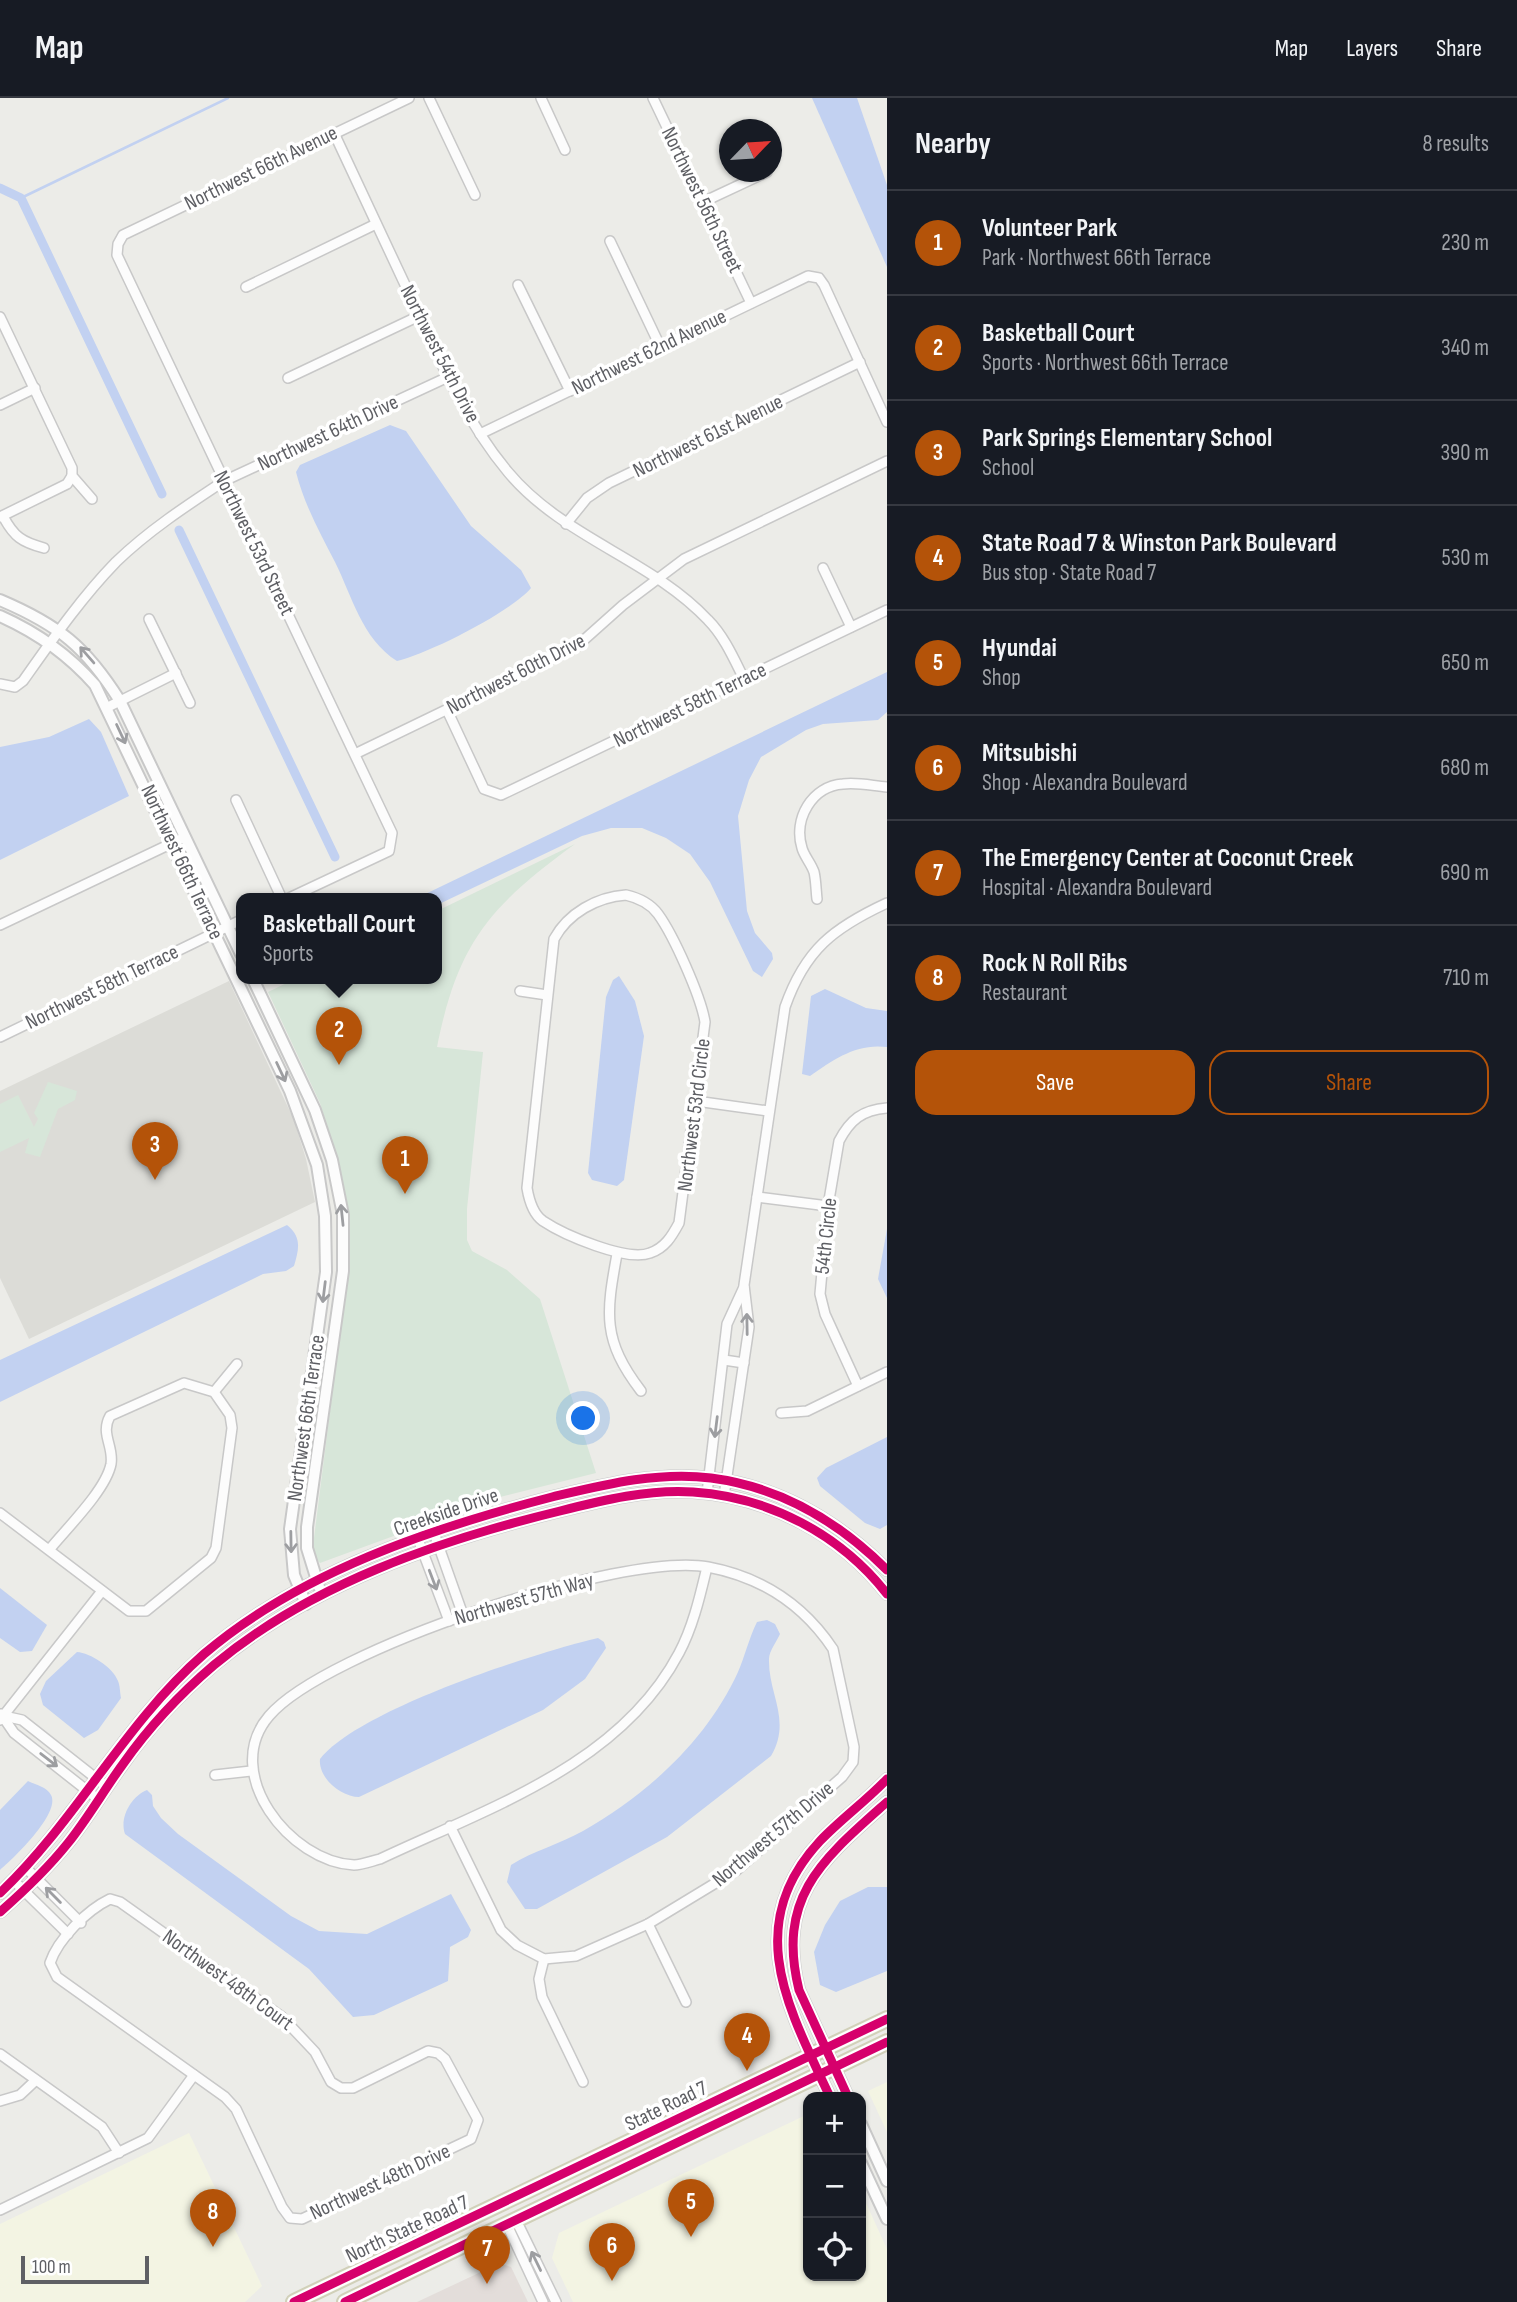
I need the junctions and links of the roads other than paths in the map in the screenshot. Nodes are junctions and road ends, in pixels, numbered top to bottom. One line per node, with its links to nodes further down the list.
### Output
1 (409, 98): 5 (street, Northwest 66th Avenue)
2 (429, 98): 8 (street)
3 (541, 98): 6 (street)
4 (657, 99): 9 (street, Northwest 56th Street)
5 (334, 133): 10 (street, Northwest 54th Drive); 12 (street, Northwest 66th Avenue)
6 (565, 150)
7 (745, 182): 9 (street)
8 (475, 195)
9 (703, 202): 15 (street, Northwest 56th Street)
10 (376, 224): 14 (street); 16 (street, Northwest 54th Drive)
11 (610, 241): 18 (street)
12 (118, 244): 29 (street, Northwest 53rd Street)
13 (518, 285): 23 (street)
14 (246, 287)
15 (751, 303): 18 (street, Northwest 62nd Avenue); 19 (street, Northwest 62nd Avenue)
16 (419, 316): 20 (street, Northwest 54th Drive); 21 (street)
17 (0, 317): 22 (street)
18 (660, 346): 23 (street, Northwest 62nd Avenue)
19 (860, 362): 25 (street); 32 (street, Northwest 61st Avenue)
20 (447, 377): 26 (street, Northwest 54th Drive); 29 (street, Northwest 64th Drive)
21 (288, 378)
22 (34, 388): 24 (street); 28 (street)
23 (570, 391): 26 (street, Northwest 62nd Avenue)
24 (0, 405)
25 (887, 422)
26 (480, 434): 32 (street, Northwest 54th Drive)
27 (887, 461): 35 (street, Northwest 60th Drive)
28 (72, 476): 30 (street); 31 (street)
29 (224, 481): 41 (street, Northwest 64th Drive); 50 (street, Northwest 53rd Street)
30 (92, 499)
31 (2, 516): 33 (street)
32 (566, 524): 35 (street, Northwest 54th Drive)
33 (44, 548)
34 (823, 568): 40 (street)
35 (656, 579): 44 (street, Northwest 54th Drive); 49 (street, Northwest 60th Drive)
36 (0, 600): 41 (street, Northwest 66th Terrace)
37 (887, 610): 40 (street, Northwest 58th Terrace)
38 (0, 616): 42 (street, Northwest 66th Terrace)
39 (149, 619): 43 (street)
40 (851, 627): 44 (street, Northwest 58th Terrace)
41 (60, 631): 42 (street, Northwest 64th Drive); 46 (street, Northwest 66th Terrace, one-way to 41)
42 (50, 643): 45 (street, Northwest 64th Drive); 48 (street, Northwest 66th Terrace)
43 (176, 673): 46 (street); 47 (street)
44 (744, 679): 49 (street, Northwest 58th Terrace)
45 (0, 684)
46 (120, 701): 48 (street); 53 (street, Northwest 66th Terrace)
47 (190, 703)
48 (108, 707): 54 (street, Northwest 66th Terrace, one-way to 54)
49 (447, 710): 50 (street, Northwest 60th Drive)
50 (356, 753): 56 (street, Northwest 53rd Street)
51 (887, 787): 57 (street)
52 (236, 800): 55 (street)
53 (185, 837): 54 (street); 61 (street, Northwest 66th Terrace)
54 (173, 843): 60 (street); 62 (street, Northwest 66th Terrace)
55 (282, 893)
56 (298, 893)
57 (817, 899)
58 (887, 902): 74 (street)
59 (236, 922): 61 (street, Northwest 58th Terrace)
60 (0, 925)
61 (228, 926): 62 (street, Northwest 58th Terrace); 63 (street, Northwest 66th Terrace)
62 (215, 932): 64 (street, Northwest 66th Terrace); 69 (street, Northwest 58th Terrace)
63 (236, 943)
64 (236, 977)
65 (239, 984): 71 (street, Northwest 66th Terrace)
66 (256, 984): 70 (street, Northwest 66th Terrace)
67 (520, 991): 68 (street)
68 (547, 995): 72 (street, Northwest 53rd Circle); 77 (street, Northwest 53rd Circle)
69 (0, 1037)
70 (283, 1038): 71 (street); 99 (street, Northwest 66th Terrace, one-way to 70)
71 (268, 1045): 101 (street, Northwest 66th Terrace, one-way to 101)
72 (696, 1101): 74 (street); 77 (street, Northwest 53rd Circle)
73 (887, 1108): 76 (street, 54th Circle)
74 (768, 1111): 75 (street)
75 (757, 1197): 76 (street); 78 (street)
76 (828, 1206): 83 (street, 54th Circle)
77 (618, 1254): 84 (street)
78 (744, 1285): 79 (street); 80 (street, one-way to 78)
79 (724, 1360): 80 (street); 87 (street, one-way to 87)
80 (744, 1363): 88 (street)
81 (237, 1364): 85 (street)
82 (887, 1372): 83 (street)
83 (858, 1386): 86 (street)
84 (641, 1391)
85 (214, 1392): 95 (street); 100 (street)
86 (781, 1413)
87 (709, 1478): 88 (street, Creekside Drive); 89 (street); 92 (street, Creekside Drive)
88 (726, 1481): 90 (street); 98 (street, Creekside Drive)
89 (706, 1493): 90 (street, Creekside Drive); 94 (street, Creekside Drive)
90 (724, 1496): 102 (street, Creekside Drive)
91 (0, 1513): 95 (street)
92 (434, 1533): 93 (street, Creekside Drive); 94 (street)
93 (418, 1539): 96 (street); 99 (street, Creekside Drive)
94 (439, 1547): 96 (street, Creekside Drive); 105 (street)
95 (49, 1550): 100 (street)
96 (423, 1553): 103 (street, Creekside Drive); 106 (street, one-way to 106)
97 (707, 1567): 105 (street, Northwest 57th Way); 107 (street, Northwest 57th Way); 118 (street)
98 (887, 1570)
99 (317, 1582): 101 (street, Creekside Drive); 103 (street, Northwest 66th Terrace)
100 (102, 1591): 108 (street)
101 (299, 1591): 104 (street, Northwest 66th Terrace); 111 (street, Creekside Drive)
102 (887, 1594)
103 (323, 1596): 104 (street, Creekside Drive)
104 (306, 1604): 113 (street, Creekside Drive)
105 (463, 1615): 106 (street, Northwest 57th Way)
106 (449, 1621): 109 (street, Northwest 57th Way)
107 (833, 1649): 126 (street, Northwest 57th Drive)
108 (1, 1716): 111 (street); 115 (street, one-way to 115)
109 (251, 1771): 110 (street); 118 (street)
110 (215, 1776)
111 (96, 1777): 113 (street); 115 (street, Creekside Drive)
112 (887, 1779): 114 (street)
113 (107, 1787): 116 (street, Creekside Drive)
114 (877, 1789): 117 (street); 135 (street)
115 (87, 1791): 116 (street); 119 (street, Creekside Drive)
116 (99, 1800): 120 (street, Creekside Drive)
117 (887, 1800): 132 (street)
118 (450, 1826): 128 (street)
119 (26, 1868): 120 (street); 121 (street, Creekside Drive)
120 (36, 1878): 122 (street, Creekside Drive); 125 (street, one-way to 120)
121 (13, 1880): 122 (street); 123 (street, Creekside Drive)
122 (24, 1891): 124 (street, Creekside Drive); 127 (street)
123 (0, 1893)
124 (0, 1912)
125 (81, 1923): 127 (street, Northwest 48th Drive); 134 (street, Northwest 48th Court)
126 (648, 1924): 128 (street, Northwest 57th Drive); 129 (street)
127 (68, 1934): 137 (street, Northwest 48th Drive)
128 (544, 1959): 140 (street)
129 (687, 2002)
130 (887, 2019): 132 (main road, State Road 7)
131 (887, 2042): 136 (main road, State Road 7)
132 (826, 2049): 135 (main road, State Road 7); 136 (street)
133 (0, 2053): 139 (street)
134 (438, 2053): 137 (street, Northwest 48th Drive)
135 (811, 2056): 138 (street); 148 (main road, State Road 7)
136 (835, 2068): 138 (main road, State Road 7); 142 (street)
137 (194, 2075): 145 (street)
138 (820, 2075): 141 (street); 152 (main road, State Road 7)
139 (36, 2080): 143 (street); 145 (street)
140 (583, 2082)
141 (828, 2092)
142 (846, 2092)
143 (0, 2101)
144 (866, 2135): 147 (street)
145 (119, 2153): 150 (street)
146 (866, 2174): 151 (street)
147 (887, 2180)
148 (535, 2188): 149 (main road, North State Road 7); 152 (main road)
149 (500, 2205): 153 (main road); 154 (main road, North State Road 7)
150 (0, 2210)
151 (887, 2219)
152 (511, 2223): 153 (main road, North State Road 7); 158 (street); 159 (street, one-way to 152)
153 (474, 2240): 157 (main road, North State Road 7)
154 (319, 2291): 155 (main road, North State Road 7); 156 (main road)
155 (294, 2302)
156 (304, 2302)
157 (345, 2302)
158 (543, 2302)
159 (556, 2302)

